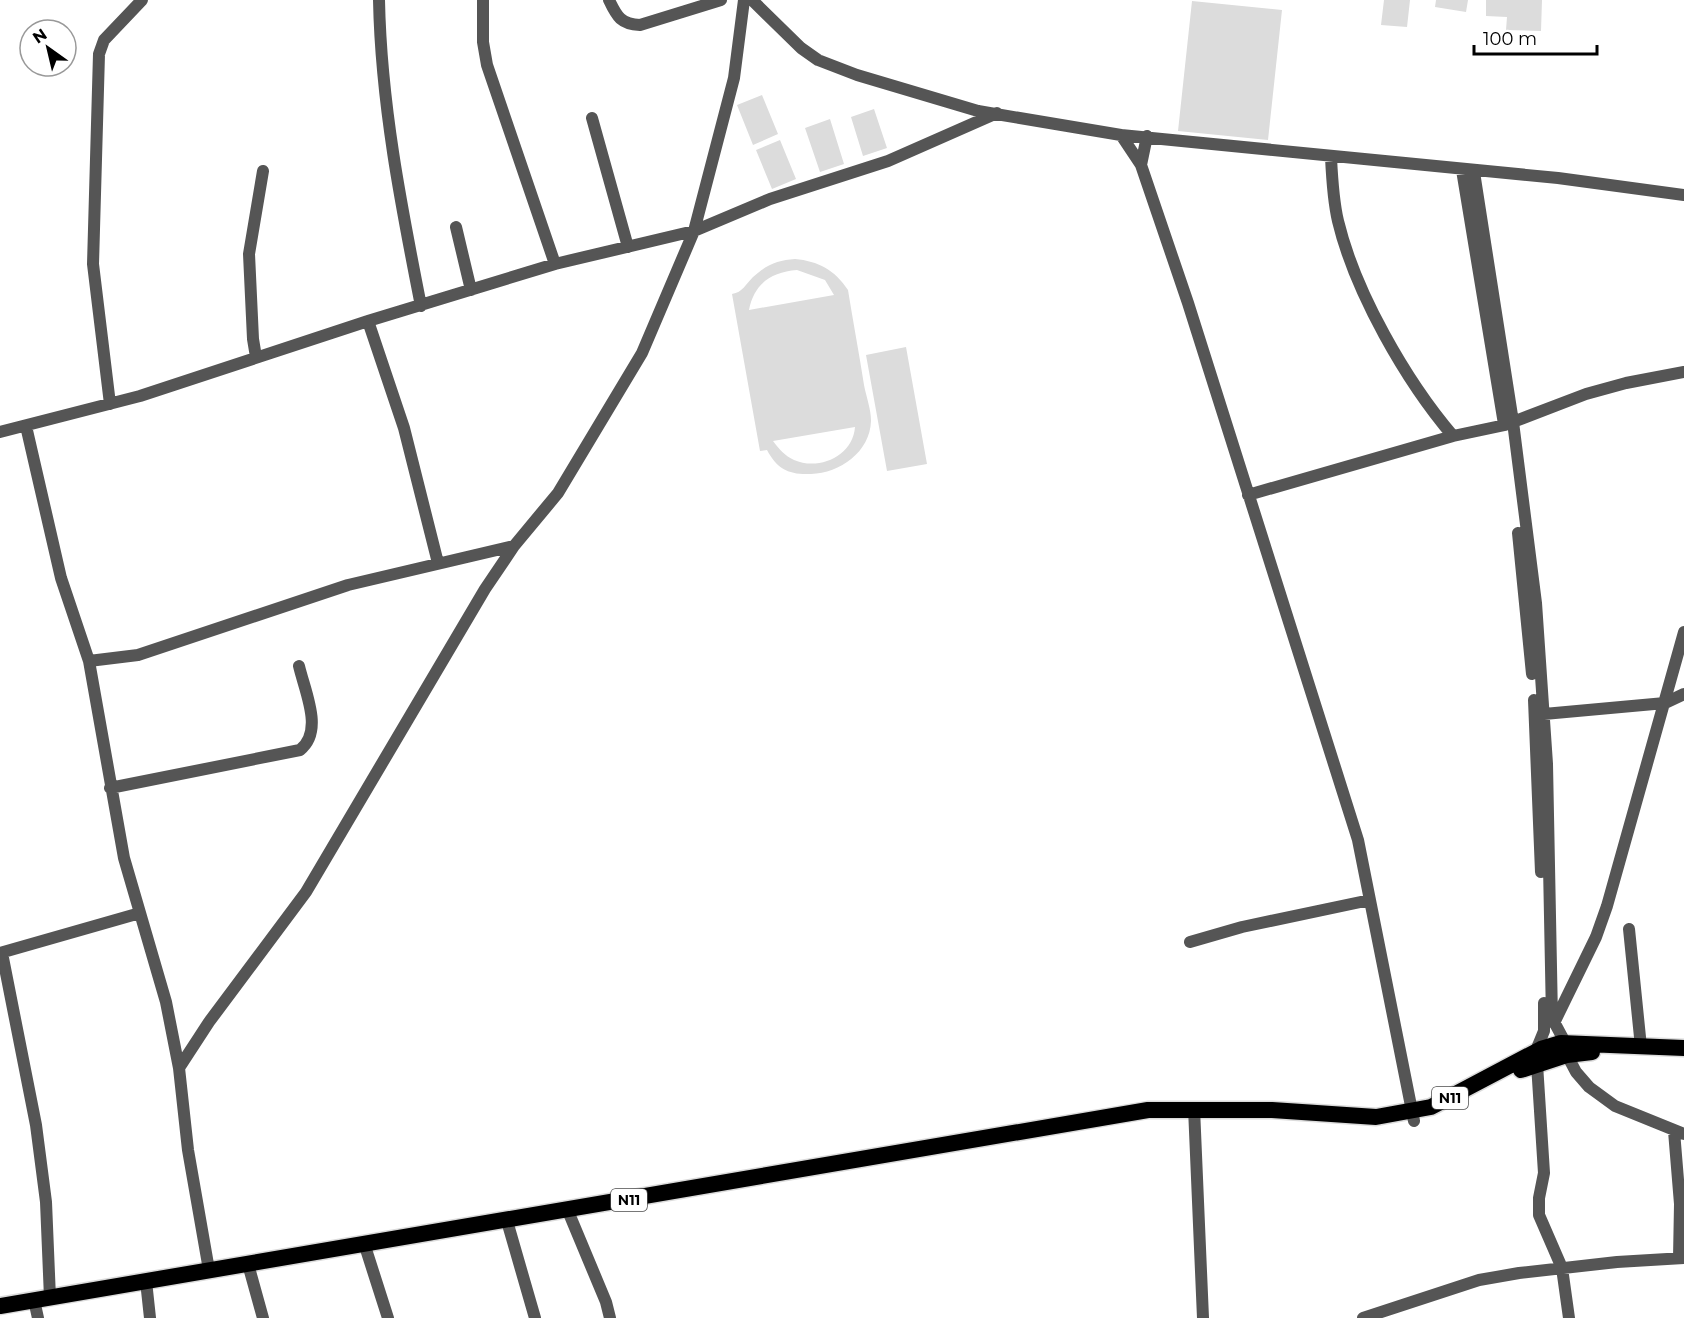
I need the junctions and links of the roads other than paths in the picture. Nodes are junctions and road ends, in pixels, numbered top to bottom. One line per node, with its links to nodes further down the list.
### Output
1 (142, 0): 28 (street)
2 (379, 0): 24 (street)
3 (483, 0): 22 (street)
4 (609, 0): 5 (street)
5 (721, 0)
6 (744, 0): 20 (street)
7 (752, 0): 8 (street)
8 (997, 113): 10 (street); 20 (street)
9 (592, 118): 21 (street)
10 (1122, 135): 11 (street); 13 (street)
11 (1147, 136): 12 (street); 13 (street)
12 (1331, 157): 15 (street); 32 (street)
13 (1141, 165): 33 (street)
14 (264, 171): 26 (street)
15 (1468, 171): 16 (street); 18 (street); 29 (street)
16 (1496, 173): 17 (street); 18 (street)
17 (1684, 195)
18 (1478, 199): 29 (street)
19 (456, 227): 23 (street)
20 (694, 231): 21 (street); 34 (street)
21 (628, 248): 22 (street)
22 (555, 264): 23 (street)
23 (471, 290): 24 (street)
24 (421, 306): 25 (street)
25 (368, 321): 26 (street); 35 (street)
26 (256, 357): 28 (street)
27 (1684, 372): 29 (street)
28 (110, 404): 30 (street)
29 (1509, 424): 32 (street); 41 (street); 54 (street)
30 (26, 426): 31 (street); 37 (street)
31 (0, 432)
32 (1453, 436): 33 (street)
33 (1248, 495): 43 (street)
34 (514, 546): 35 (street); 55 (street)
35 (438, 563): 37 (street)
36 (1684, 632): 40 (street)
37 (89, 661): 42 (street)
38 (299, 666): 42 (street)
39 (1684, 694): 40 (street)
40 (1665, 704): 41 (street); 49 (street)
41 (1544, 714): 48 (street)
42 (110, 788): 44 (street)
43 (1370, 900): 46 (street); 57 (street)
44 (140, 913): 47 (street); 55 (street)
45 (1629, 929): 51 (street)
46 (1190, 942)
47 (1, 953): 67 (street)
48 (1551, 982): 49 (street); 50 (street)
49 (1572, 983): 50 (street)
50 (1554, 1024): 53 (street)
51 (1636, 1047): 52 (highway, N11); 53 (highway, N11)
52 (1684, 1048)
53 (1566, 1049): 54 (highway, N11); 58 (street)
54 (1537, 1060): 57 (highway, N11); 64 (street)
55 (179, 1068): 65 (street)
56 (1194, 1108): 57 (highway, N11); 59 (highway, N11); 75 (street)
57 (1413, 1117)
58 (1679, 1132): 62 (street)
59 (568, 1211): 60 (highway, N11); 74 (street)
60 (507, 1221): 61 (highway, N11); 73 (street)
61 (364, 1243): 63 (highway, N11); 72 (street)
62 (1681, 1258): 64 (street)
63 (248, 1264): 65 (highway, N11); 71 (street)
64 (1562, 1268): 76 (street); 77 (street)
65 (209, 1270): 66 (highway, N11)
66 (146, 1281): 67 (highway, N11); 70 (street)
67 (42, 1299): 68 (highway, N11); 69 (street)
68 (0, 1306)
69 (38, 1318)
70 (150, 1318)
71 (263, 1318)
72 (388, 1318)
73 (535, 1318)
74 (610, 1318)
75 (1203, 1318)
76 (1363, 1318)
77 (1569, 1318)

